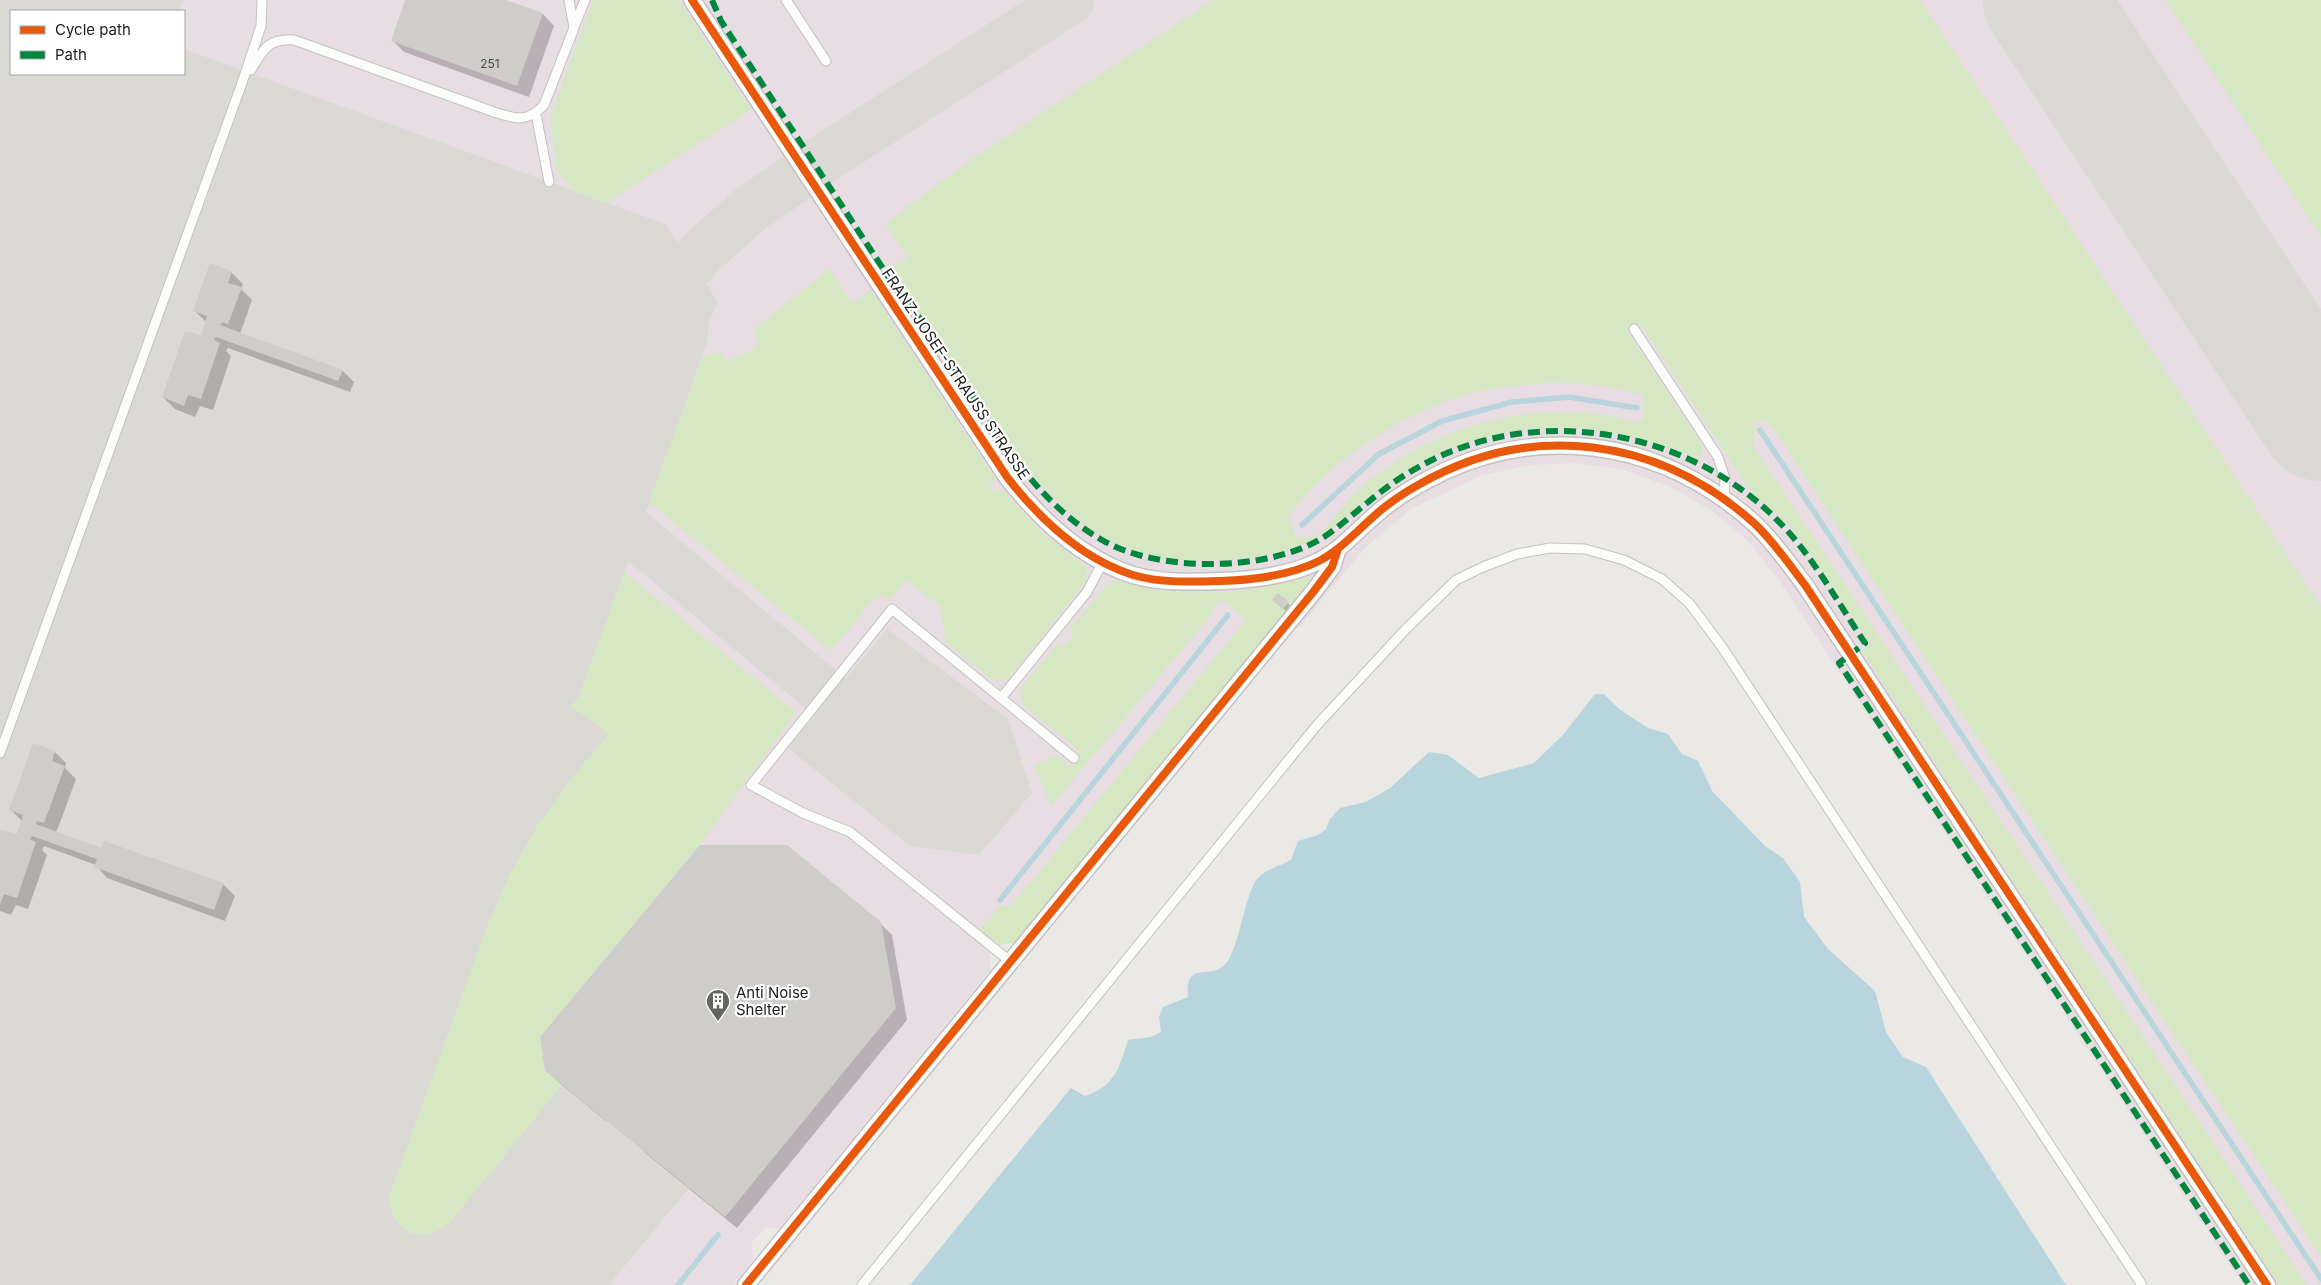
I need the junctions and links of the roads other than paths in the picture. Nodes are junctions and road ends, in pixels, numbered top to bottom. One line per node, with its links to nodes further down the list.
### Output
1 (262, 0): 8 (lane)
2 (569, 0): 6 (lane)
3 (585, 0): 6 (lane)
4 (692, 0): 14 (street, FRANZ-JOSEF-STRAUSS STRASSE)
5 (786, 0): 7 (lane)
6 (574, 28): 9 (lane)
7 (826, 61)
8 (242, 83): 9 (lane); 16 (lane)
9 (536, 114): 10 (lane)
10 (548, 182)
11 (1634, 329): 12 (lane)
12 (1724, 500): 13 (street); 22 (street)
13 (1338, 549): 14 (street, FRANZ-JOSEF-STRAUSS STRASSE); 18 (street)
14 (1103, 562): 15 (lane)
15 (1001, 698): 17 (lane); 18 (lane)
16 (0, 754)
17 (1074, 758)
18 (1011, 962): 19 (street)
19 (746, 1285)
20 (862, 1285): 21 (lane)
21 (2142, 1285)
22 (2267, 1285)

